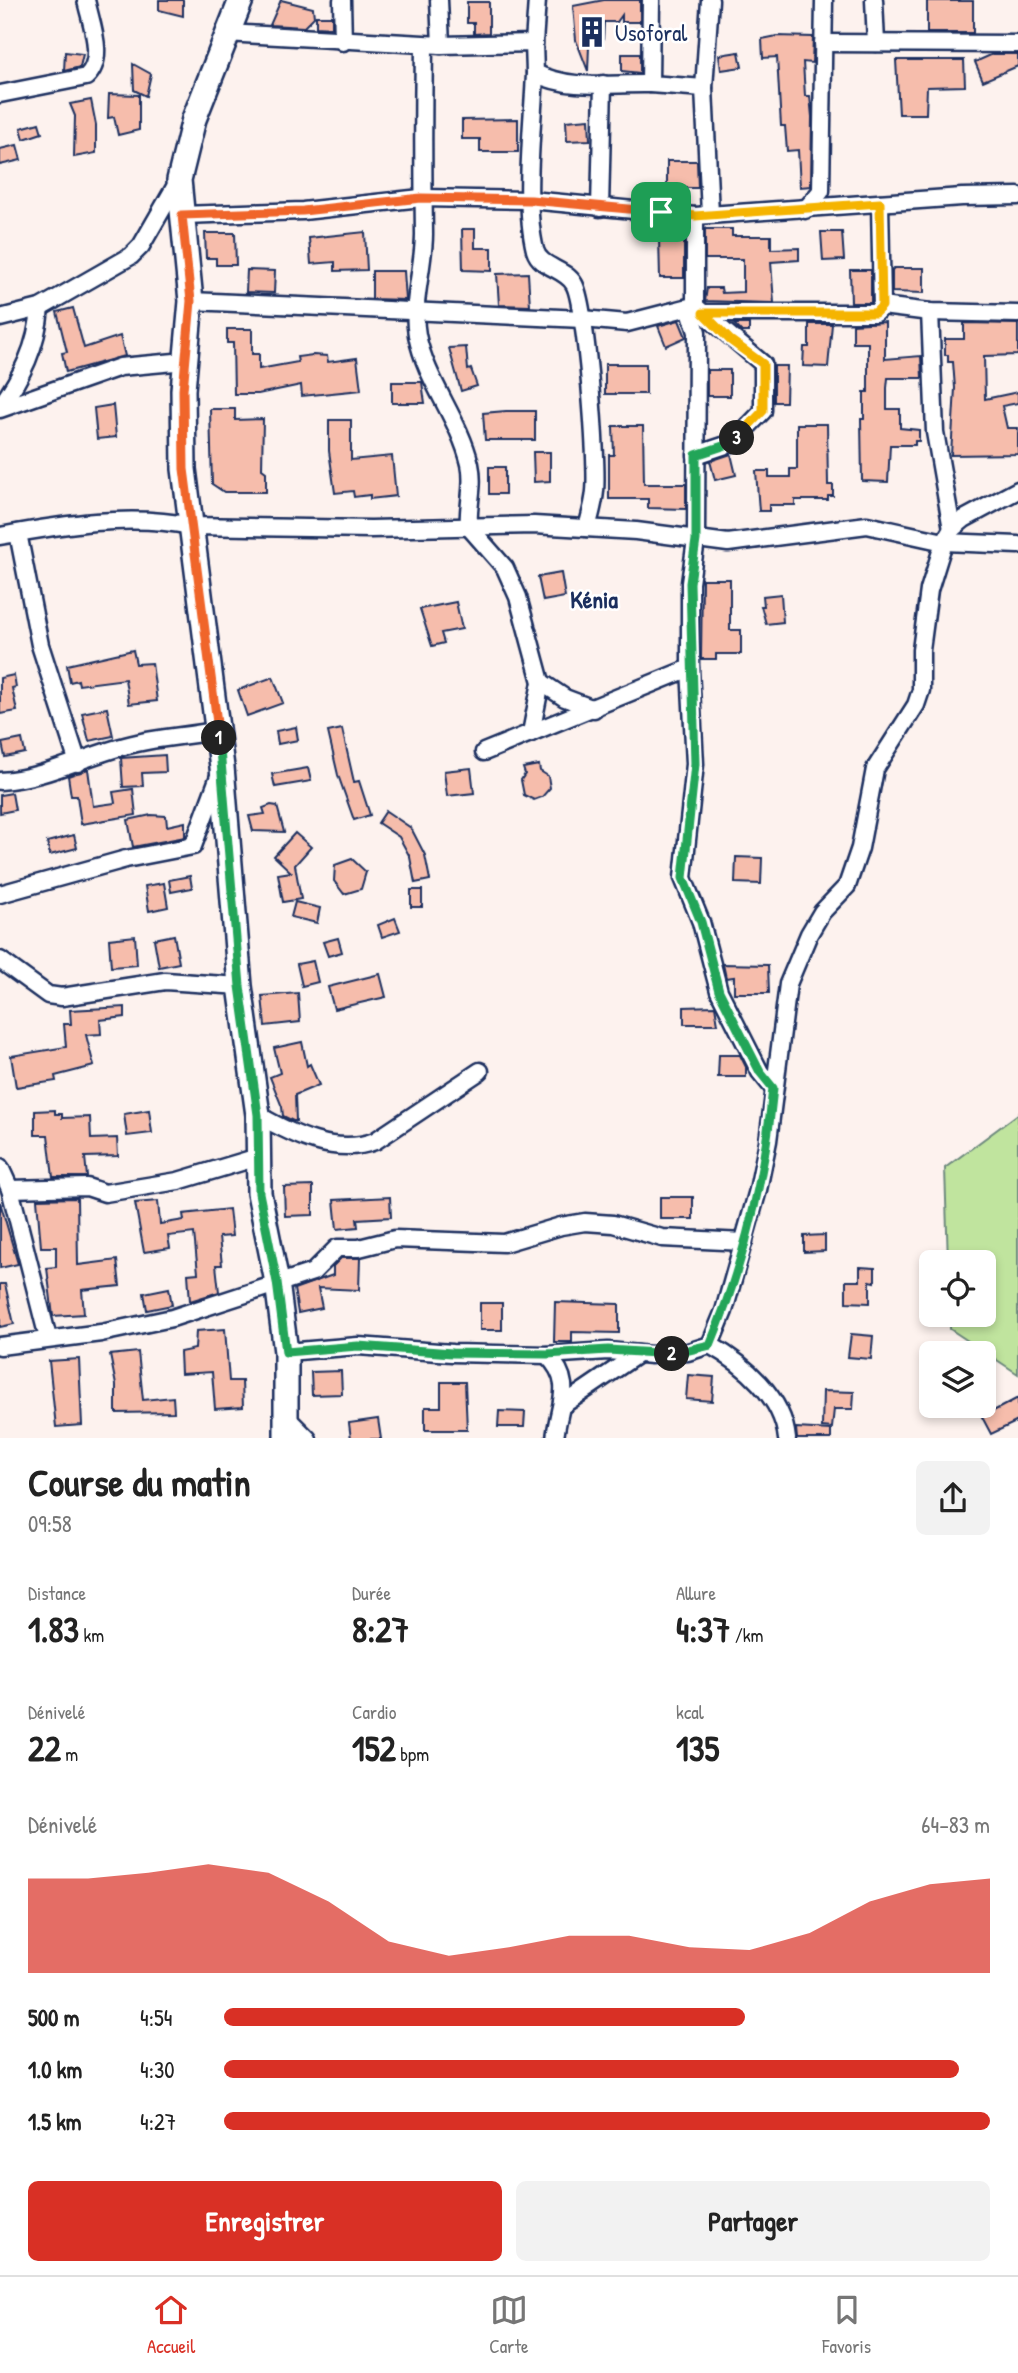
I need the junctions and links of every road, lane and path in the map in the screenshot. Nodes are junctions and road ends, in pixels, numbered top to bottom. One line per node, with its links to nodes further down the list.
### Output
1 (86, 0): 22 (street)
2 (241, 0): 10 (street)
3 (342, 0): 11 (street)
4 (439, 0): 16 (street)
5 (537, 0): 12 (street)
6 (651, 0): 20 (street)
7 (710, 0): 21 (street)
8 (824, 0): 13 (street)
9 (873, 0): 14 (street)
10 (226, 33): 11 (street); 23 (street)
11 (343, 42): 17 (street)
12 (534, 43): 16 (street); 18 (street)
13 (823, 43): 14 (street); 29 (street)
14 (876, 43): 15 (street)
15 (1018, 44)
16 (442, 45): 17 (street)
17 (424, 47): 25 (street)
18 (535, 73): 19 (street); 26 (street)
19 (603, 84): 20 (street); 28 (street)
20 (650, 84): 21 (street)
21 (704, 88): 31 (street)
22 (0, 94)
23 (179, 180): 30 (street); 34 (street)
24 (1018, 196): 27 (street)
25 (421, 198): 26 (street); 30 (street); 36 (street)
26 (531, 200): 28 (street); 40 (street)
27 (880, 203): 29 (street); 33 (street)
28 (600, 208): 31 (street)
29 (805, 210): 31 (street)
30 (182, 215): 32 (street)
31 (702, 215): 37 (street)
32 (191, 301): 36 (street); 41 (street)
33 (882, 306): 35 (street); 37 (street)
34 (40, 308): 39 (street); 42 (street)
35 (930, 312): 38 (street); 49 (street)
36 (416, 313): 40 (street); 46 (street)
37 (703, 313): 43 (street)
38 (1018, 314)
39 (0, 318)
40 (583, 319): 43 (street); 47 (street)
41 (186, 360): 42 (street); 45 (street)
42 (0, 408)
43 (696, 455): 51 (street)
44 (1018, 490): 49 (street)
45 (191, 526): 46 (street); 48 (street); 56 (street)
46 (469, 527): 47 (street); 54 (street)
47 (587, 528): 51 (street)
48 (18, 533): 50 (street); 59 (street)
49 (948, 535): 51 (street); 52 (street); 66 (street)
50 (0, 536)
51 (696, 540): 53 (street)
52 (1018, 545)
53 (690, 668): 55 (street); 66 (street)
54 (541, 682): 55 (street); 57 (street)
55 (594, 709): 57 (street)
56 (218, 730): 59 (street); 60 (street)
57 (531, 733): 58 (street)
58 (484, 752)
59 (78, 763): 61 (street)
60 (222, 767): 62 (street); 64 (street)
61 (0, 781)
62 (0, 894)
63 (0, 960): 64 (street)
64 (240, 986): 67 (street)
65 (480, 1071): 67 (street)
66 (773, 1088): 71 (street)
67 (258, 1115): 68 (street)
68 (258, 1157): 70 (street); 72 (street)
69 (0, 1167): 70 (street)
70 (10, 1189): 73 (street)
71 (744, 1241): 72 (street); 74 (street)
72 (277, 1282): 73 (street); 76 (street)
73 (48, 1338): 75 (street)
74 (710, 1345): 78 (street); 83 (street)
75 (0, 1346)
76 (286, 1352): 77 (street); 80 (street)
77 (547, 1354): 78 (street); 79 (street)
78 (638, 1354): 79 (street)
79 (563, 1405): 82 (street)
80 (286, 1428): 81 (street)
81 (308, 1438)
82 (554, 1438)
83 (787, 1438)

